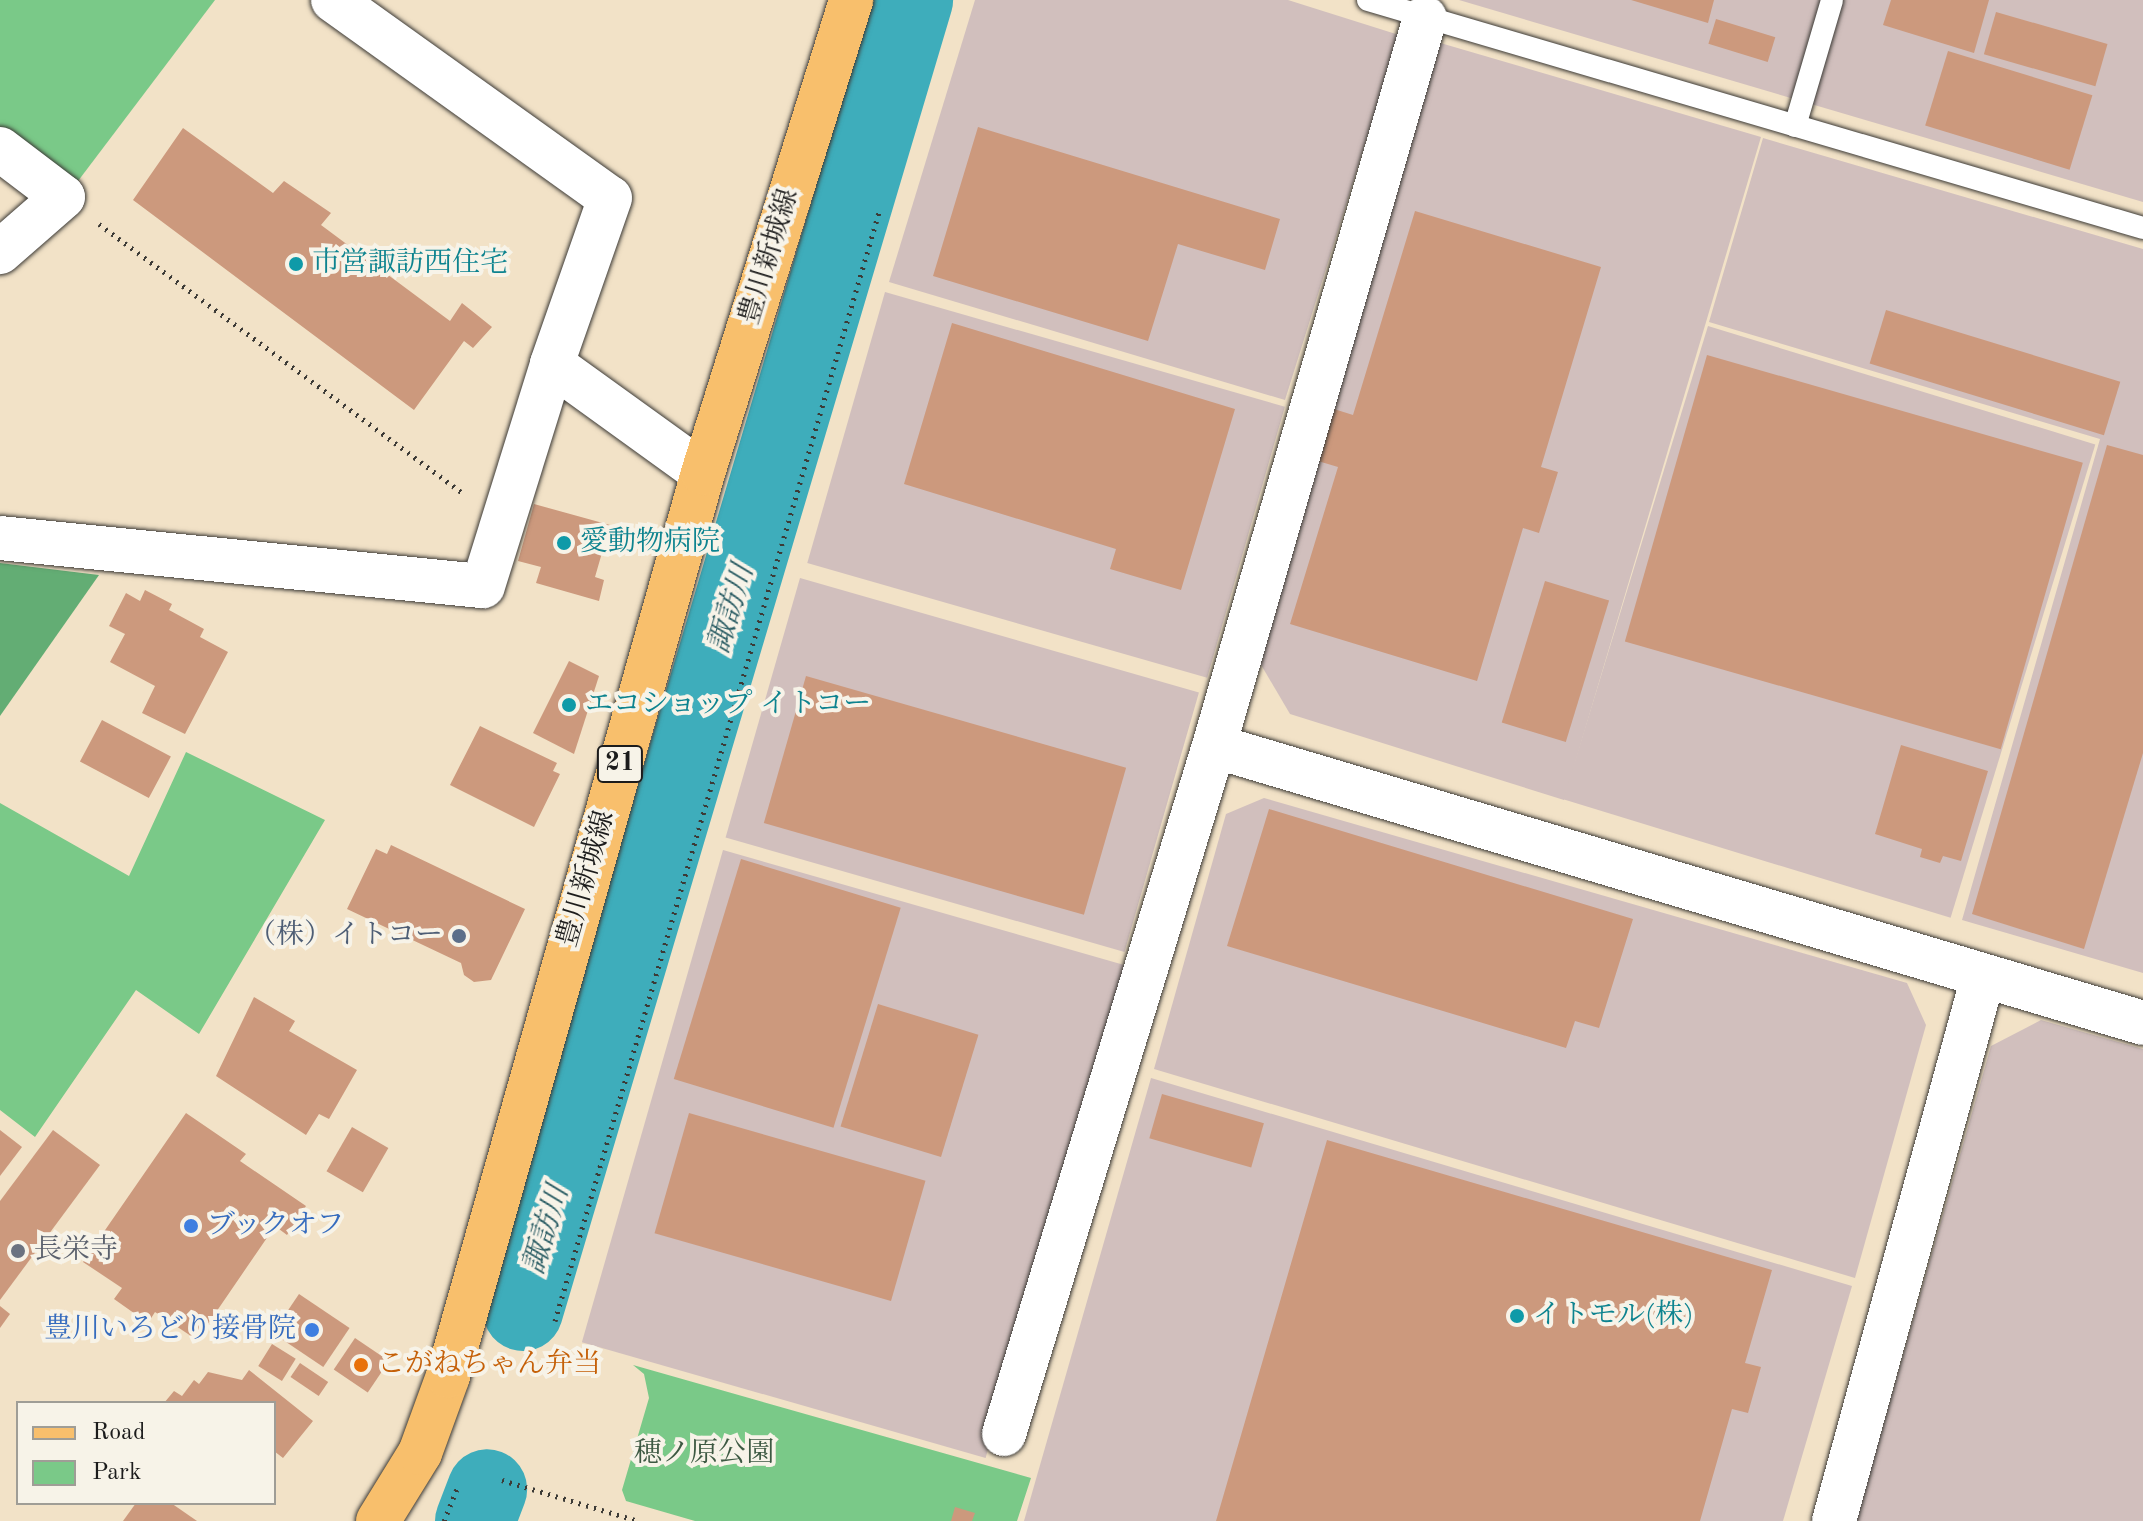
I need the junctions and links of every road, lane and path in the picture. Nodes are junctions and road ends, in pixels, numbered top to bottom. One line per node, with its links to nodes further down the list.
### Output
1 (333, 0): 12 (street)
2 (851, 0): 13 (main road, 豊川新城線 / 21)
3 (1368, 0): 5 (lane)
4 (1832, 0): 6 (lane)
5 (1425, 18): 6 (lane); 16 (street)
6 (1795, 126): 10 (lane)
7 (0, 149): 8 (street)
8 (63, 197): 11 (street); 14 (path)
9 (880, 209): 19 (path)
10 (2143, 228)
11 (0, 252)
12 (552, 364): 13 (street); 14 (street)
13 (703, 473): 23 (main road, 豊川新城線 / 21)
14 (503, 524): 15 (street)
15 (0, 538)
16 (1214, 746): 17 (street); 20 (street)
17 (1983, 977): 18 (street); 26 (street)
18 (2143, 1023)
19 (555, 1321)
20 (1004, 1434)
21 (502, 1480): 25 (path)
22 (458, 1486): 24 (path)
23 (378, 1521)
24 (444, 1521)
25 (639, 1521)
26 (1834, 1521)

